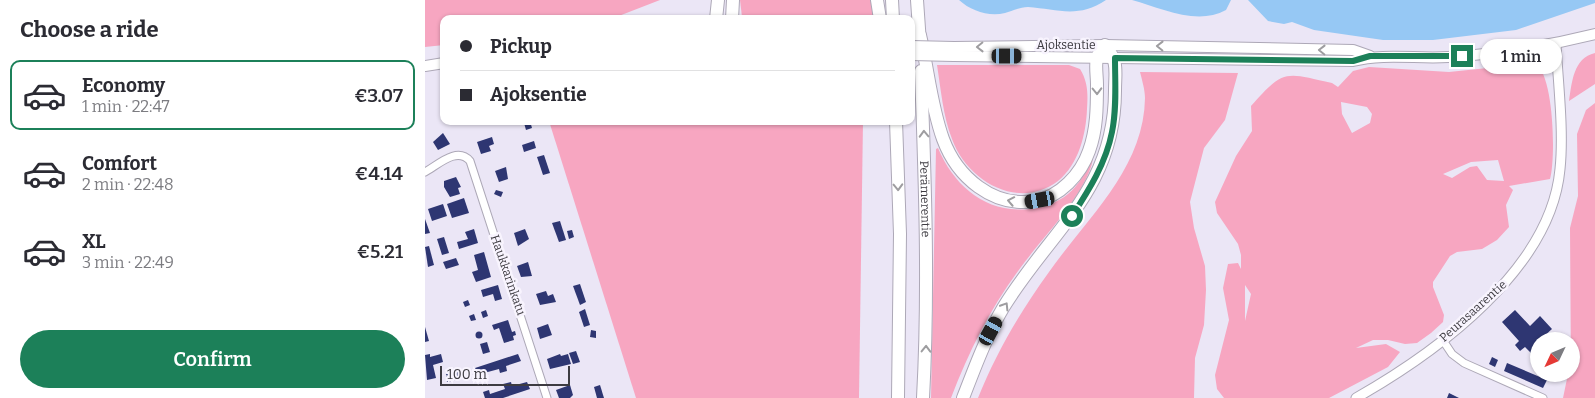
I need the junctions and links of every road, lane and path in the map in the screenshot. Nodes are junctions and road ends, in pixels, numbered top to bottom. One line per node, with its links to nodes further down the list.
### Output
1 (718, 0): 6 (highway)
2 (733, 0): 7 (highway)
3 (877, 0): 8 (highway)
4 (892, 0): 9 (highway)
5 (917, 0): 11 (highway, Perämerentie)
6 (716, 15)
7 (732, 15)
8 (879, 15)
9 (893, 15)
10 (1595, 34): 12 (main road, Ajoksentie)
11 (920, 35): 18 (highway, one-way to 11); 27 (highway, Perämerentie, one-way to 11)
12 (1556, 44): 17 (main road, Ajoksentie); 24 (street, Peurasaarentie)
13 (1105, 45): 15 (main road, Ajoksentie, one-way to 15); 17 (main road, Ajoksentie, one-way to 13); 18 (highway); 19 (highway)
14 (915, 47): 15 (main road, Ajoksentie, bridge)
15 (954, 52): 16 (main road, Ajoksentie, bridge); 18 (main road, Ajoksentie)
16 (915, 55)
17 (1370, 56): 19 (main road, Ajoksentie)
18 (1097, 57): 19 (main road, Ajoksentie)
19 (1115, 58): 28 (highway, one-way to 19)
20 (440, 64): 21 (main road)
21 (425, 66)
22 (896, 125): 26 (highway, Perämerentie, one-way to 26)
23 (425, 172): 25 (street, Haukkarinkatu)
24 (1442, 339): 29 (street, Peurasaarentie); 30 (street)
25 (547, 398)
26 (898, 398)
27 (923, 398)
28 (963, 398)
29 (1356, 398)
30 (1543, 398)

